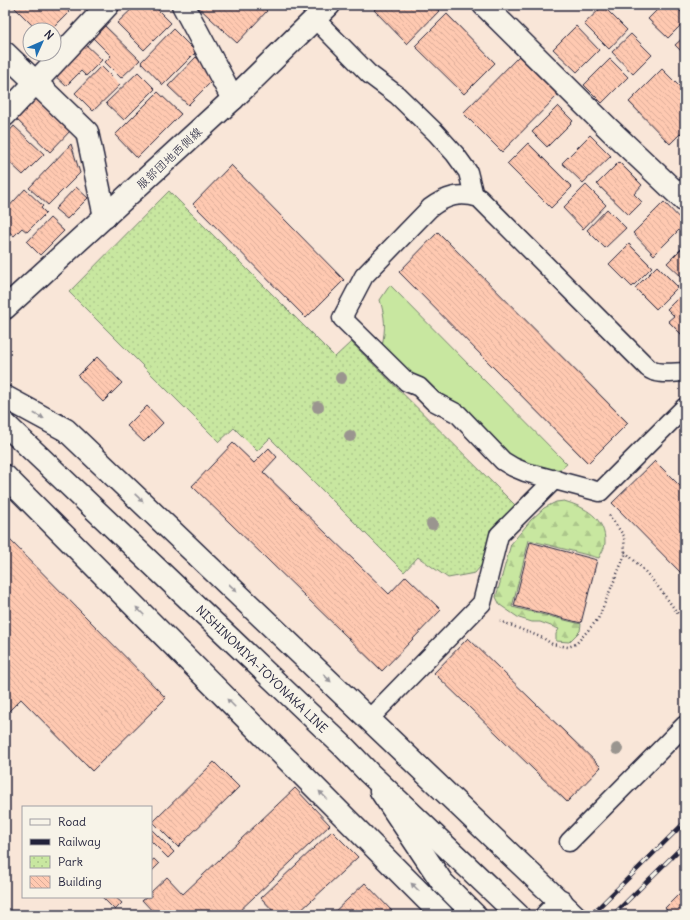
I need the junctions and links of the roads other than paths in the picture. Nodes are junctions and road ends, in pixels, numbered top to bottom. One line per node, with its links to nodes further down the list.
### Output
1 (108, 5): 6 (street)
2 (183, 5): 7 (street)
3 (484, 5): 10 (street)
4 (322, 12): 7 (street, 服部団地西側線); 9 (lane)
5 (5, 53): 6 (street)
6 (36, 83): 8 (street); 11 (street)
7 (234, 99): 11 (street, 服部団地西側線)
8 (5, 115)
9 (474, 196): 13 (lane); 18 (lane)
10 (685, 201)
11 (105, 217): 12 (street, 服部団地西側線)
12 (5, 308)
13 (685, 372)
14 (5, 397): 19 (street, one-way to 19)
15 (685, 408): 18 (lane)
16 (5, 424): 21 (street, NISHINOMIYA-TOYONAKA LINE)
17 (5, 476): 24 (street, one-way to 17)
18 (554, 479): 19 (lane)
19 (370, 718): 23 (street)
20 (685, 725): 22 (lane)
21 (370, 773): 25 (street); 26 (street, NISHINOMIYA-TOYONAKA LINE)
22 (569, 842)
23 (561, 910)
24 (442, 915)
25 (475, 915)
26 (518, 915)

